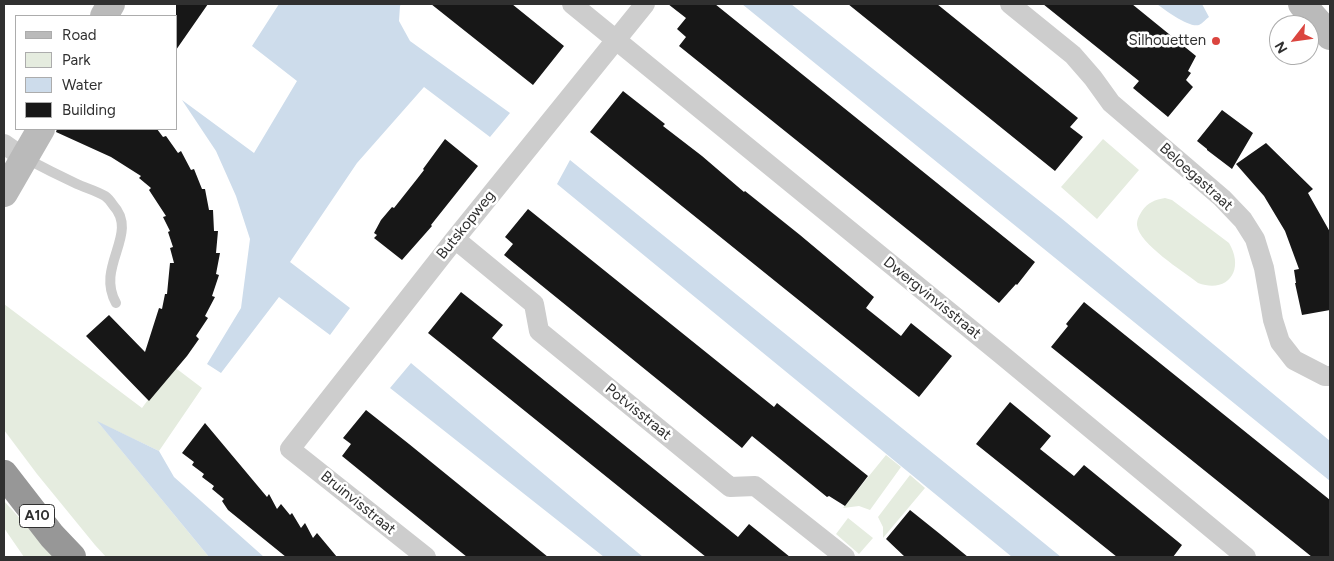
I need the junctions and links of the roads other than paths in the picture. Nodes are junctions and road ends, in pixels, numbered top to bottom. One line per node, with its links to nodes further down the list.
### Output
1 (111, 4): 6 (street)
2 (572, 4): 8 (street, Dwergvinvisstraat)
3 (645, 4): 8 (street, Butskopweg)
4 (1010, 4): 14 (street, Beloegastraat)
5 (1302, 4): 7 (street)
6 (105, 15)
7 (1330, 36)
8 (616, 40): 12 (street, Butskopweg); 20 (street, Dwergvinvisstraat)
9 (40, 130): 10 (street)
10 (14, 151): 11 (street); 13 (lane)
11 (4, 193)
12 (455, 239): 15 (street, Butskopweg); 19 (street, Potvisstraat)
13 (116, 302)
14 (1330, 376)
15 (290, 449): 18 (street, Bruinvisstraat)
16 (4, 474): 17 (highway, A10)
17 (72, 557)
18 (426, 557)
19 (845, 557)
20 (1246, 557)

